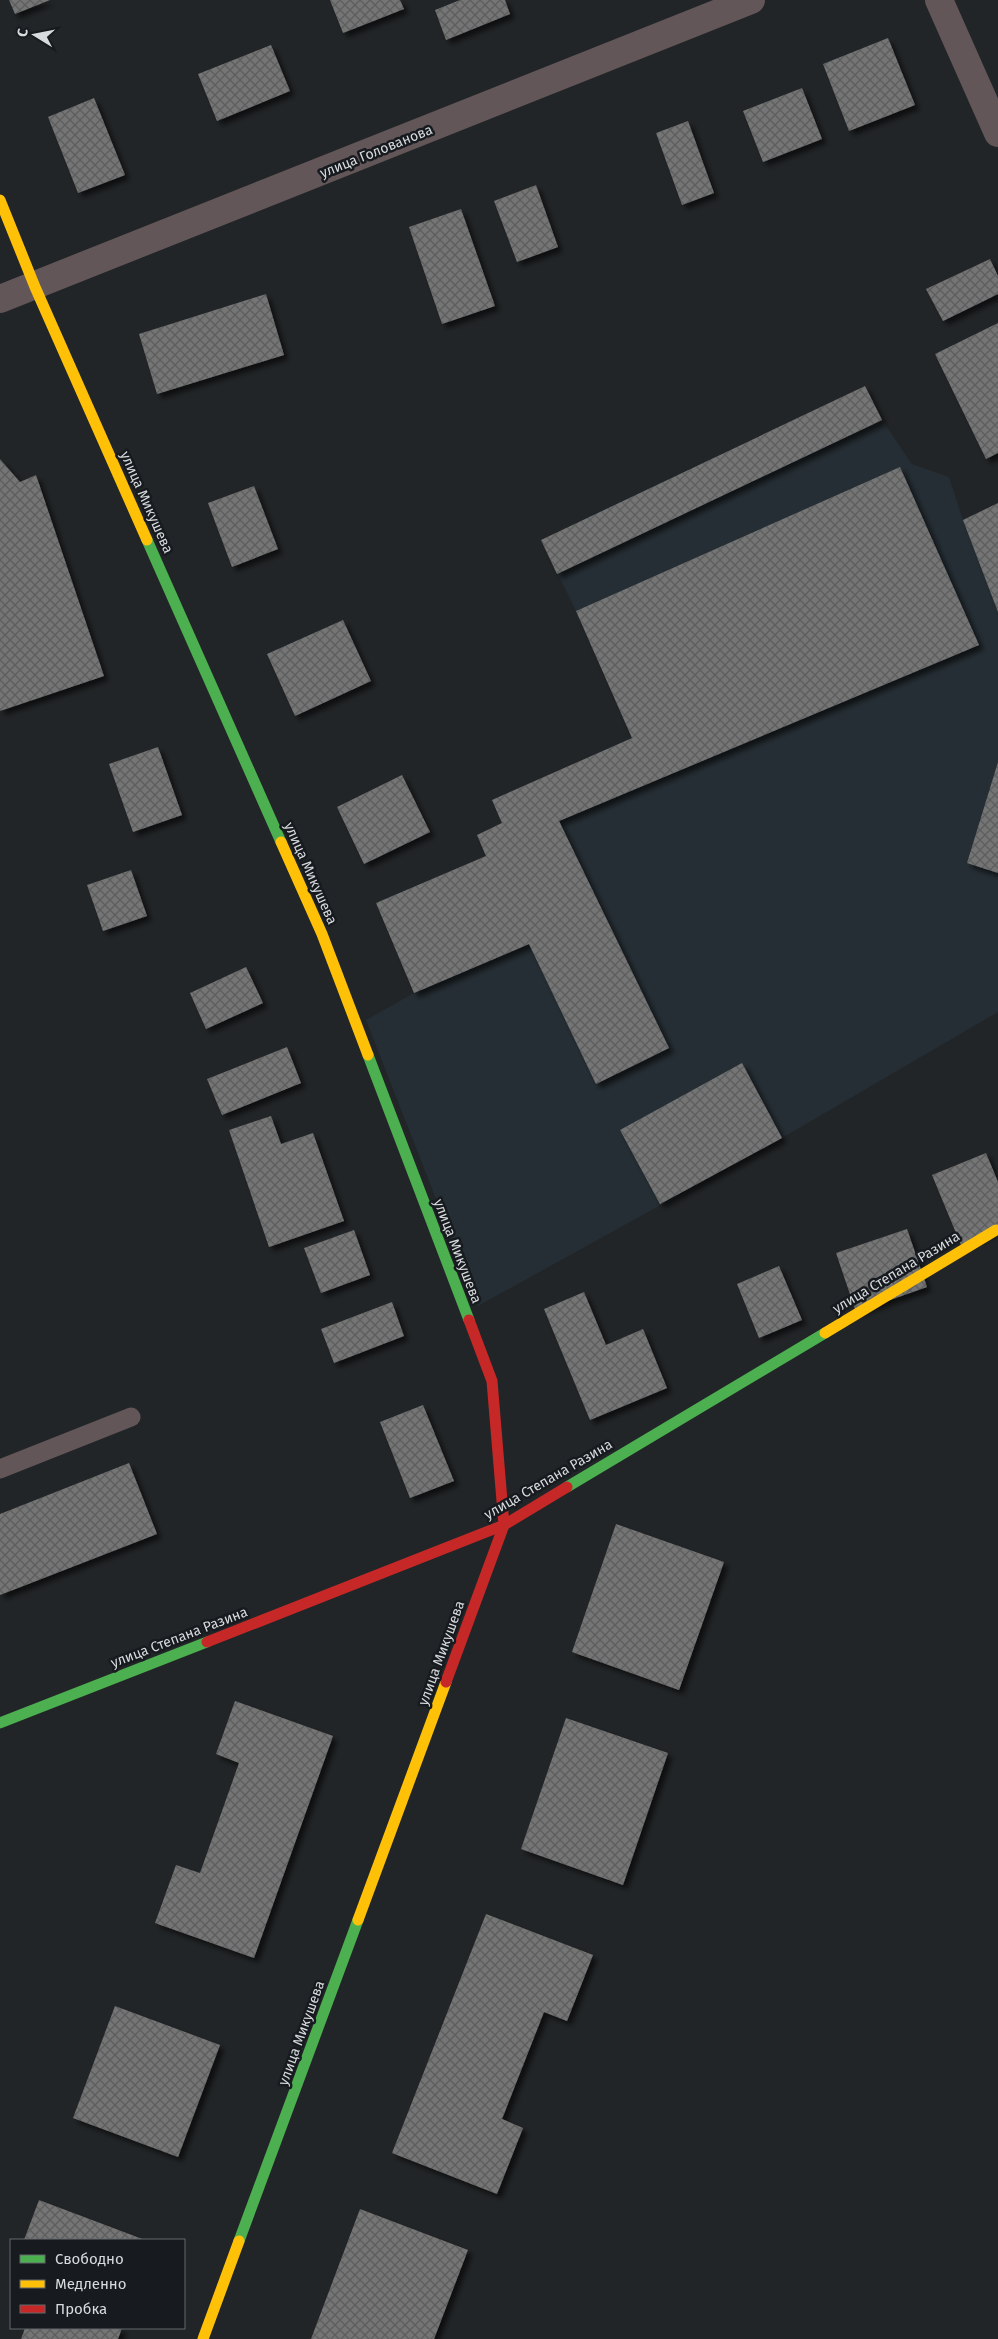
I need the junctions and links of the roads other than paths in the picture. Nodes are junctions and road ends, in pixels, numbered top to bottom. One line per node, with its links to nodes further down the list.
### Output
1 (751, 0): 5 (street, улица Голованова)
2 (940, 0): 3 (street)
3 (998, 133)
4 (0, 200): 5 (street, улица Микушева)
5 (35, 287): 6 (street, улица Голованова); 10 (street, улица Микушева)
6 (0, 300)
7 (996, 1230): 10 (street, улица Степана Разина)
8 (132, 1417): 9 (lane)
9 (0, 1469)
10 (504, 1525): 11 (street, улица Степана Разина); 12 (street, улица Микушева)
11 (0, 1723)
12 (203, 2339)

